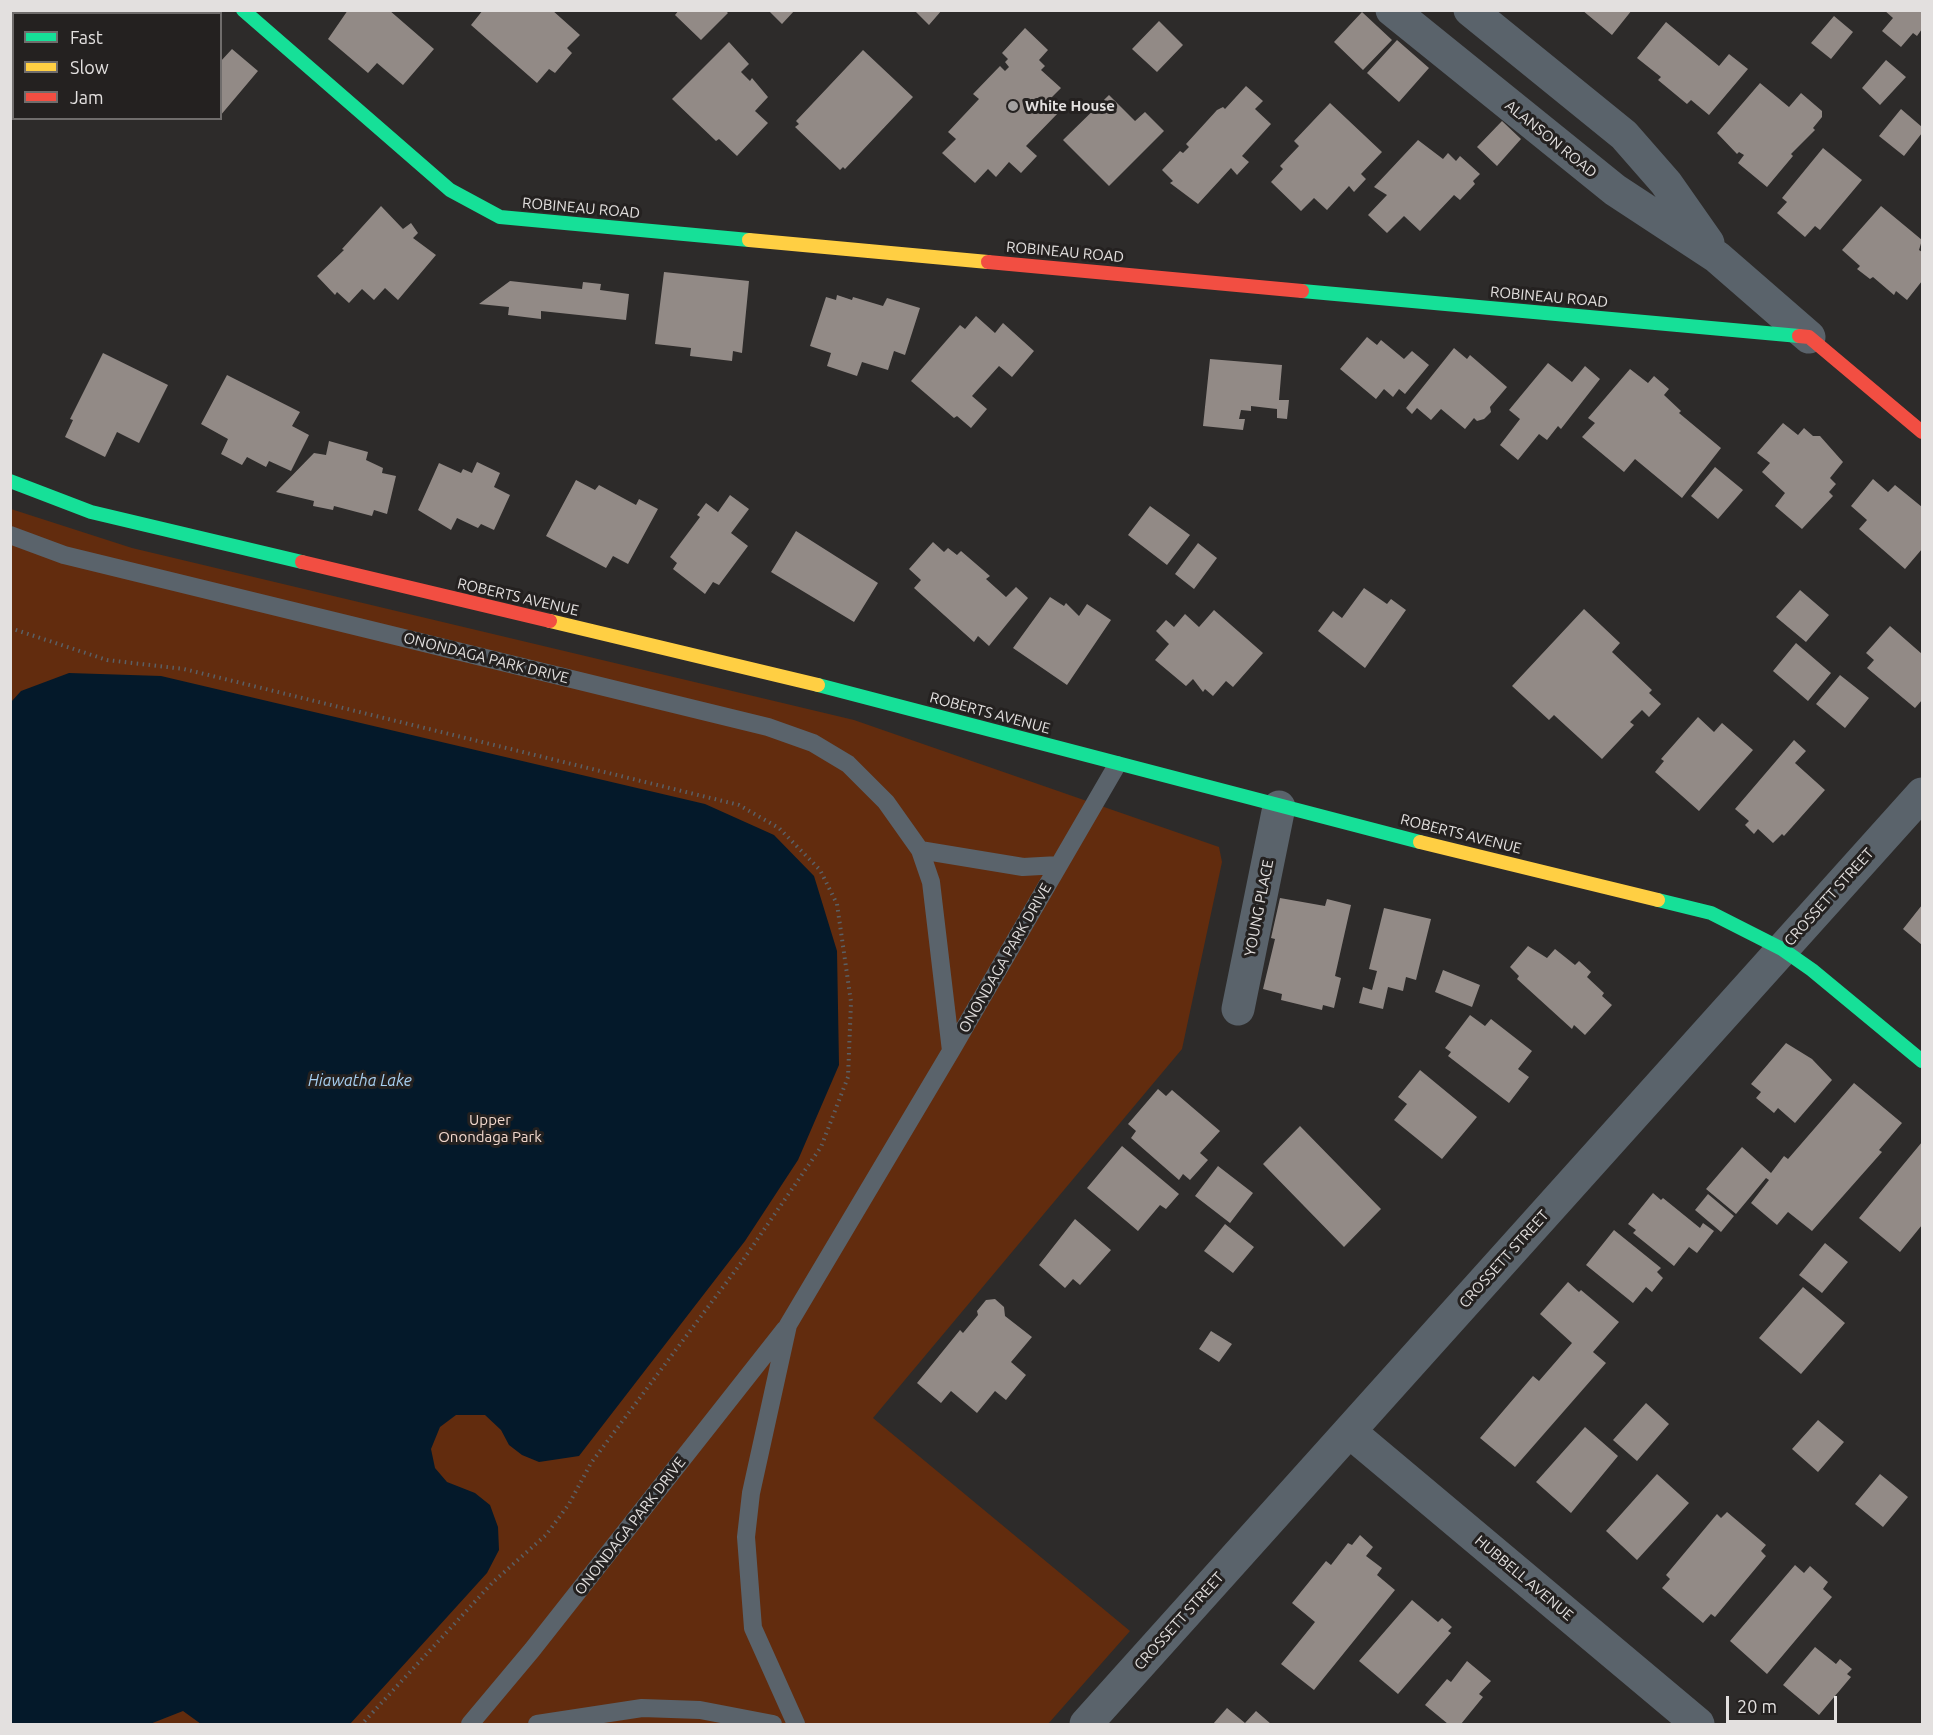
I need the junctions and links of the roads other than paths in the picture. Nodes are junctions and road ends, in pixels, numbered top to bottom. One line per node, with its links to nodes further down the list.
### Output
1 (243, 10): 5 (street, ROBINEAU ROAD)
2 (1392, 10): 4 (street, ALANSON ROAD)
3 (1470, 10): 4 (street, ALANSON ROAD)
4 (1718, 257): 5 (street, ALANSON ROAD)
5 (1809, 337): 6 (street)
6 (1923, 432)
7 (10, 481): 9 (street, ROBERTS AVENUE)
8 (10, 535): 12 (lane, ONONDAGA PARK DRIVE)
9 (1117, 765): 11 (street, ROBERTS AVENUE); 13 (lane, ONONDAGA PARK DRIVE)
10 (1923, 794): 14 (street, CROSSETT STREET)
11 (1279, 807): 14 (street, ROBERTS AVENUE); 15 (street, YOUNG PLACE)
12 (920, 850): 13 (lane, ONONDAGA PARK DRIVE); 16 (lane, ONONDAGA PARK DRIVE)
13 (1059, 864): 16 (lane, ONONDAGA PARK DRIVE)
14 (1782, 949): 17 (street, ROBERTS AVENUE); 19 (street, CROSSETT STREET)
15 (1238, 1009)
16 (951, 1052): 18 (lane, ONONDAGA PARK DRIVE)
17 (1923, 1061)
18 (788, 1325): 20 (lane, ONONDAGA PARK DRIVE); 23 (lane, ONONDAGA PARK DRIVE)
19 (1350, 1431): 24 (street, CROSSETT STREET); 25 (street, HUBBELL AVENUE)
20 (470, 1725)
21 (537, 1725): 22 (lane)
22 (773, 1725)
23 (796, 1725)
24 (1086, 1725)
25 (1698, 1725)

